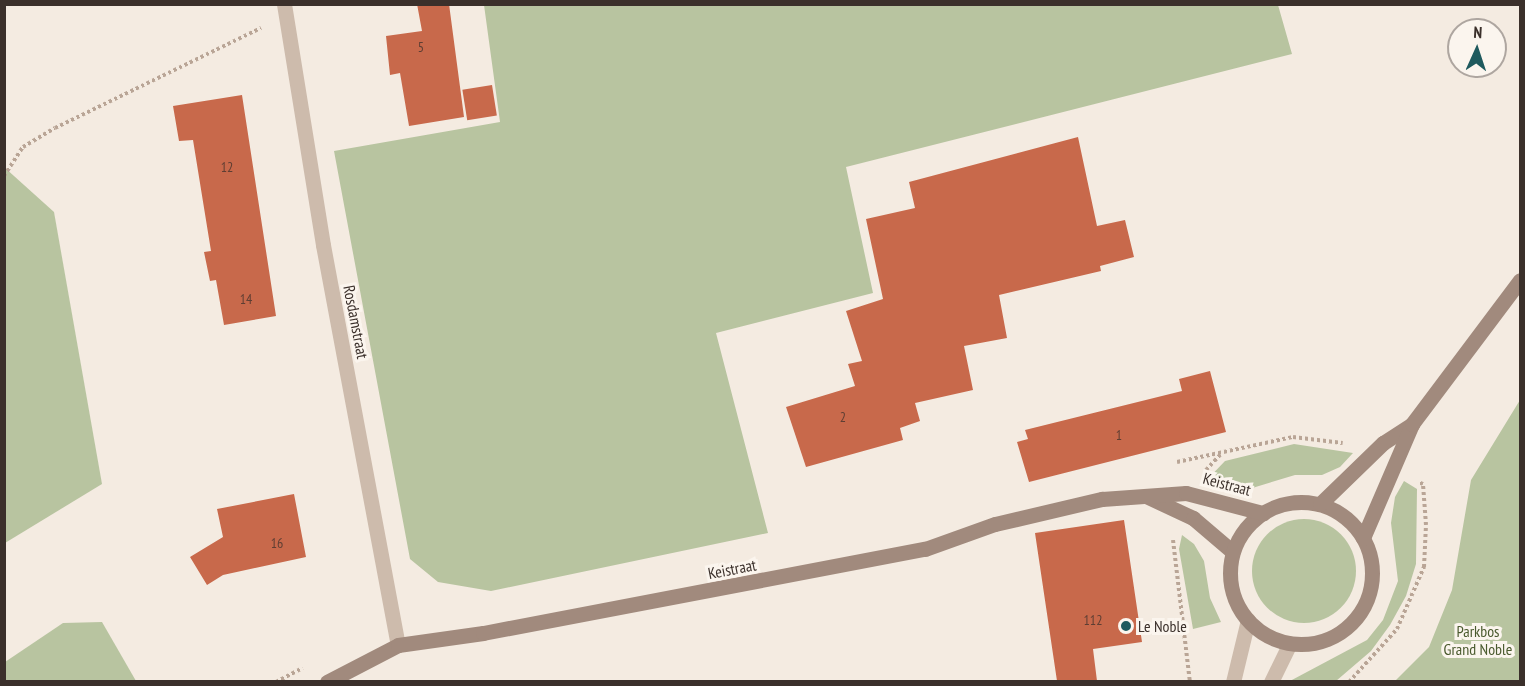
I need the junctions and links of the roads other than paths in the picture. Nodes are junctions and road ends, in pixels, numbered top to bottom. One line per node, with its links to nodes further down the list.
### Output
1 (285, 11): 11 (street, Rosdamstraat)
2 (1521, 280): 3 (street)
3 (1412, 424): 5 (street); 7 (street)
4 (1146, 496): 6 (street, Keistraat); 8 (street, Keistraat); 11 (street, Keistraat)
5 (1320, 504): 6 (street); 7 (street)
6 (1263, 513): 8 (street)
7 (1363, 538): 10 (street)
8 (1233, 552): 9 (street)
9 (1248, 620): 10 (street); 13 (street)
10 (1290, 643): 14 (street)
11 (398, 645): 12 (street, Keistraat)
12 (327, 681)
13 (1233, 681)
14 (1271, 681)

